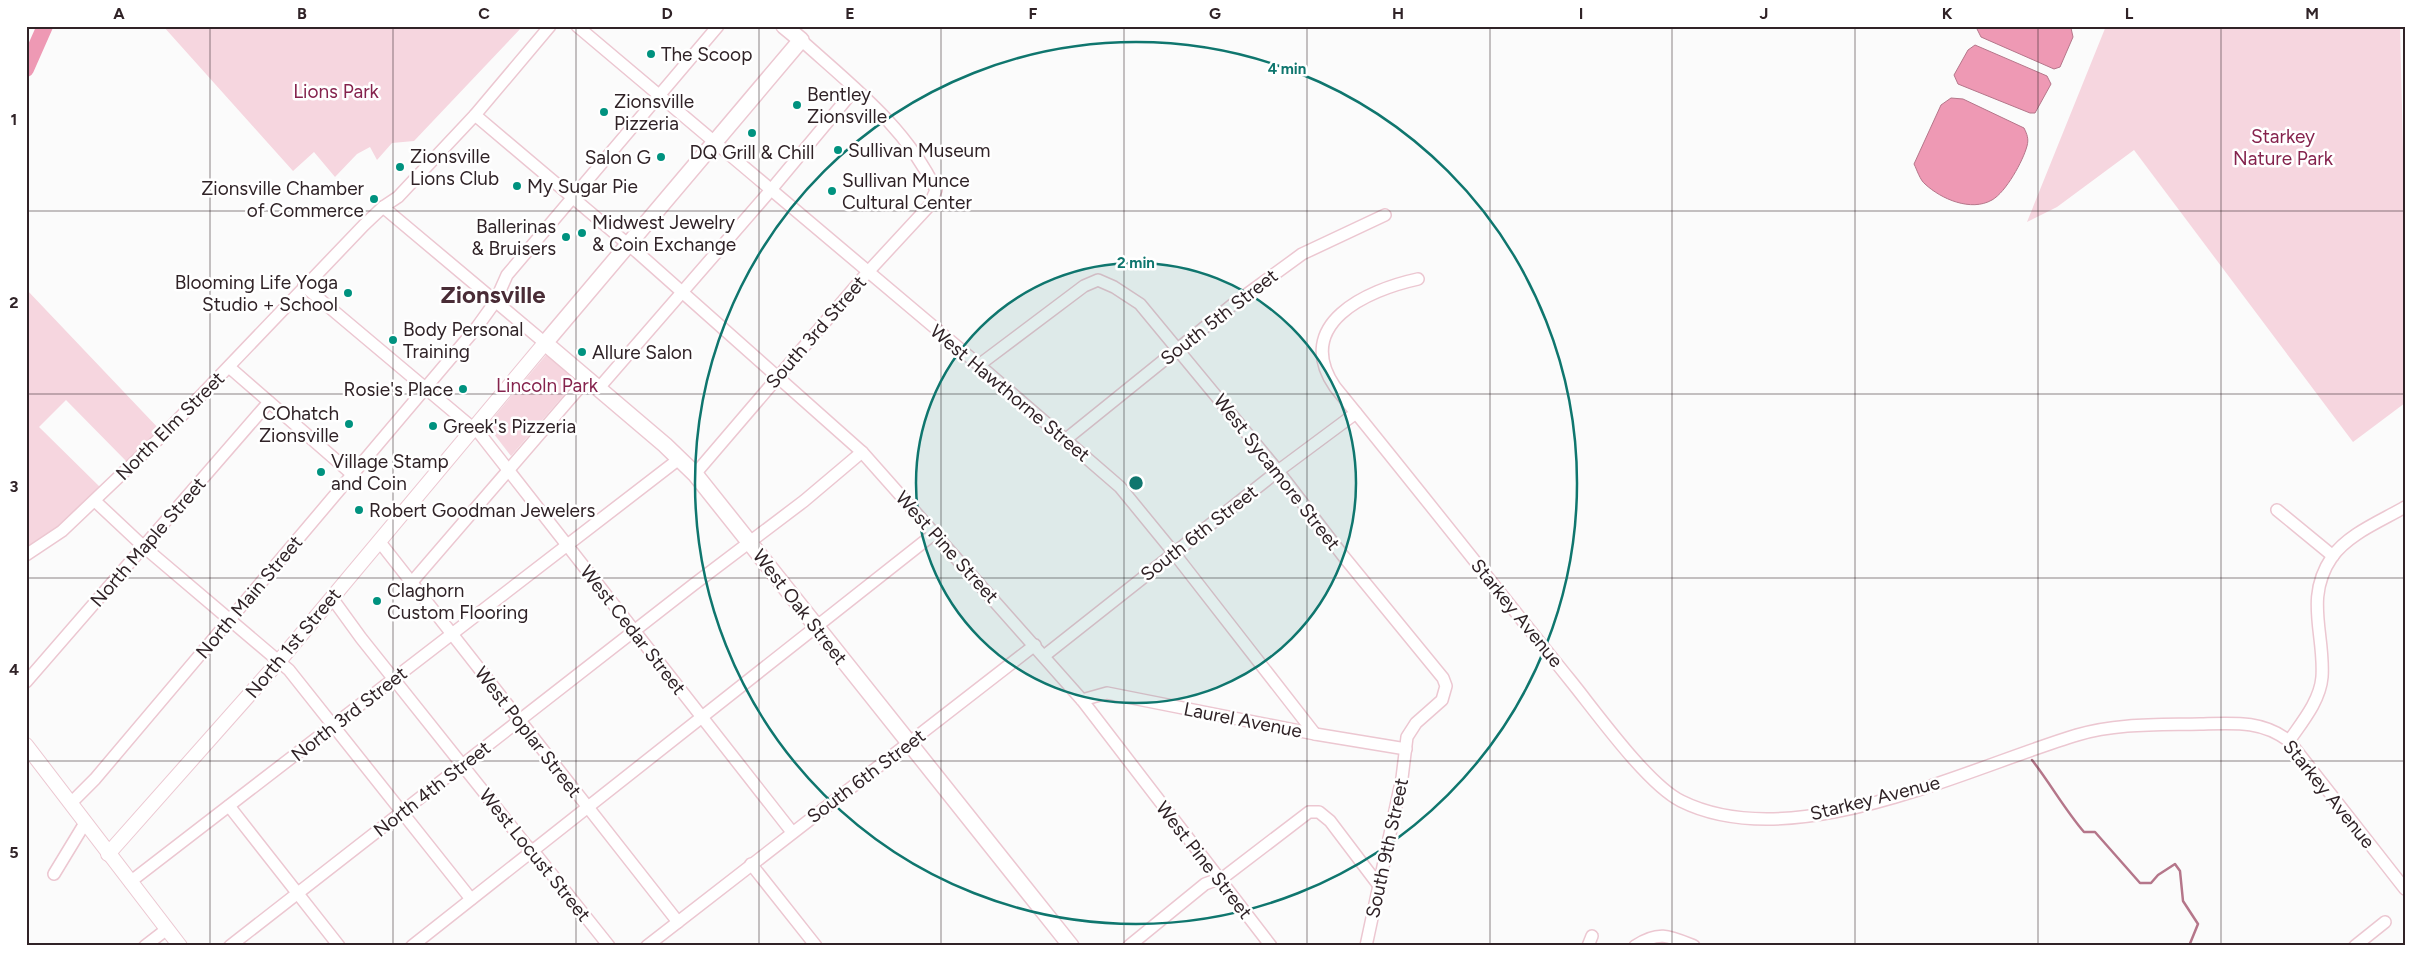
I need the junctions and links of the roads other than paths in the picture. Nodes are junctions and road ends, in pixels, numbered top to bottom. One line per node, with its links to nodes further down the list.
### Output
1 (550, 26): 8 (street, North Elm Street)
2 (577, 26): 7 (street, West Hawthorne Street)
3 (718, 26): 7 (street, North Main Street)
4 (784, 26): 5 (main road)
5 (801, 40): 6 (street); 9 (main road)
6 (855, 89): 10 (street); 15 (street, South 3rd Street)
7 (659, 95): 9 (street, West Hawthorne Street); 11 (street, North Main Street)
8 (475, 115): 11 (street, West Pine Street); 12 (street, North Elm Street)
9 (714, 143): 10 (street, West Hawthorne Street); 14 (main road)
10 (770, 191): 15 (street, West Hawthorne Street); 18 (street)
11 (572, 198): 14 (street, West Pine Street); 19 (street, North Main Street)
12 (383, 207): 17 (street, North Elm Street); 19 (street, West Oak Street)
13 (1385, 215): 21 (street, South 5th Street)
14 (628, 244): 18 (street, West Pine Street); 20 (main road)
15 (867, 273): 22 (street, West Hawthorne Street); 24 (street, South 3rd Street)
16 (1418, 279): 28 (street, Starkey Avenue)
17 (304, 286): 23 (street, North Elm Street); 26 (street, West Cedar Street)
18 (682, 292): 24 (street, West Pine Street); 25 (street)
19 (495, 302): 20 (street, West Oak Street); 26 (street, North Main Street)
20 (545, 343): 25 (main road, West Oak Street); 29 (street, North 1st Street)
21 (1178, 348): 22 (street, West Sycamore Street); 30 (street, South 5th Street); 34 (street, West Sycamore Street)
22 (979, 365): 30 (street, West Hawthorne Street)
23 (229, 367): 27 (street); 37 (street, North Elm Street)
24 (778, 376): 31 (street, West Pine Street); 36 (street, South 3rd Street)
25 (592, 384): 32 (main road, West Oak Street); 33 (street)
26 (426, 389): 29 (street, West Cedar Street); 35 (street, North Main Street)
27 (269, 402): 35 (street); 44 (street, North Maple Street)
28 (1356, 413): 34 (street, South 6th Street); 65 (street, Starkey Avenue)
29 (473, 428): 33 (street, West Cedar Street); 41 (street, North 1st Street)
30 (1065, 440): 45 (street, West Hawthorne Street)
31 (862, 452): 40 (street, West Pine Street); 42 (street, North 4th Street)
32 (679, 459): 36 (main road, West Oak Street); 43 (street)
33 (509, 469): 43 (street, West Cedar Street); 48 (street)
34 (1278, 471): 45 (street, South 6th Street); 57 (street, West Sycamore Street)
35 (352, 474): 50 (street, North Main Street)
36 (695, 474): 42 (main road, West Oak Street)
37 (95, 501): 44 (street); 46 (street, North Elm Street)
38 (2405, 507): 47 (street)
39 (2277, 510): 47 (street)
40 (935, 533): 51 (street); 54 (street, West Pine Street)
41 (379, 541): 48 (street, West Poplar Street); 49 (street, North 1st Street)
42 (749, 542): 51 (main road, West Oak Street); 52 (street, North 4th Street)
43 (568, 546): 52 (street, West Cedar Street); 53 (street, North 3rd Street)
44 (144, 547): 50 (street); 59 (street, North Maple Street)
45 (1174, 553): 55 (street, South 6th Street); 64 (street, West Hawthorne Street)
46 (26, 555)
47 (2333, 556): 65 (street)
48 (412, 582): 53 (street, West Poplar Street)
49 (332, 598): 56 (street, North 1st Street); 58 (street, West Locust Street)
50 (230, 620): 56 (street); 70 (street, North Main Street)
51 (816, 627): 61 (street); 66 (main road, West Oak Street)
52 (635, 632): 61 (street, West Cedar Street); 62 (street, North 4th Street)
53 (451, 636): 58 (street, North 3rd Street); 62 (street, West Poplar Street)
54 (1035, 645): 55 (street, West Pine Street); 66 (street, South 6th Street)
55 (1044, 656): 60 (street, West Pine Street)
56 (280, 660): 63 (street); 77 (street, North 1st Street)
57 (1443, 678): 68 (street, South 9th Street)
58 (395, 679): 63 (street, North 3rd Street); 69 (street, West Locust Street)
59 (26, 682)
60 (1082, 700): 64 (street, Laurel Avenue); 80 (street, West Pine Street)
61 (702, 718): 72 (street); 75 (street, West Cedar Street)
62 (519, 721): 69 (street, North 4th Street); 72 (street, West Poplar Street)
63 (335, 726): 71 (street, North 3rd Street); 73 (street)
64 (1315, 734): 68 (street, Laurel Avenue)
65 (2289, 741): 83 (street, Starkey Avenue)
66 (910, 742): 75 (street, South 6th Street); 98 (main road, West Oak Street)
67 (26, 745): 70 (street)
68 (1406, 749): 82 (street, South 9th Street)
69 (462, 765): 73 (street, North 4th Street); 76 (street, West Locust Street)
70 (71, 803): 74 (street)
71 (229, 806): 81 (street, North 3rd Street); 84 (street)
72 (588, 807): 76 (street); 86 (street, West Poplar Street)
73 (402, 813): 84 (street, North 4th Street); 85 (street)
74 (85, 823): 77 (street); 79 (street)
75 (792, 832): 78 (street, South 6th Street)
76 (532, 851): 85 (street); 95 (street, West Locust Street)
77 (108, 854): 81 (street)
78 (751, 864): 86 (street, South 6th Street); 97 (street)
79 (54, 874)
80 (1218, 880): 82 (street); 99 (street); 100 (street, West Pine Street)
81 (130, 882): 88 (street)
82 (1380, 887): 101 (street, South 9th Street)
83 (2405, 889)
84 (298, 893): 92 (street, North 4th Street); 93 (street)
85 (471, 899): 94 (street)
86 (678, 922): 96 (street, South 6th Street)
87 (2385, 922): 89 (street)
88 (167, 929): 90 (street); 91 (street)
89 (2369, 942): 104 (street)
90 (145, 946)
91 (180, 946)
92 (230, 946)
93 (339, 946)
94 (412, 946)
95 (609, 946)
96 (647, 946)
97 (816, 946)
98 (1070, 946)
99 (1129, 946)
100 (1271, 946)
101 (1366, 946)
102 (1636, 946): 103 (street)
103 (1694, 946)
104 (2355, 946)

